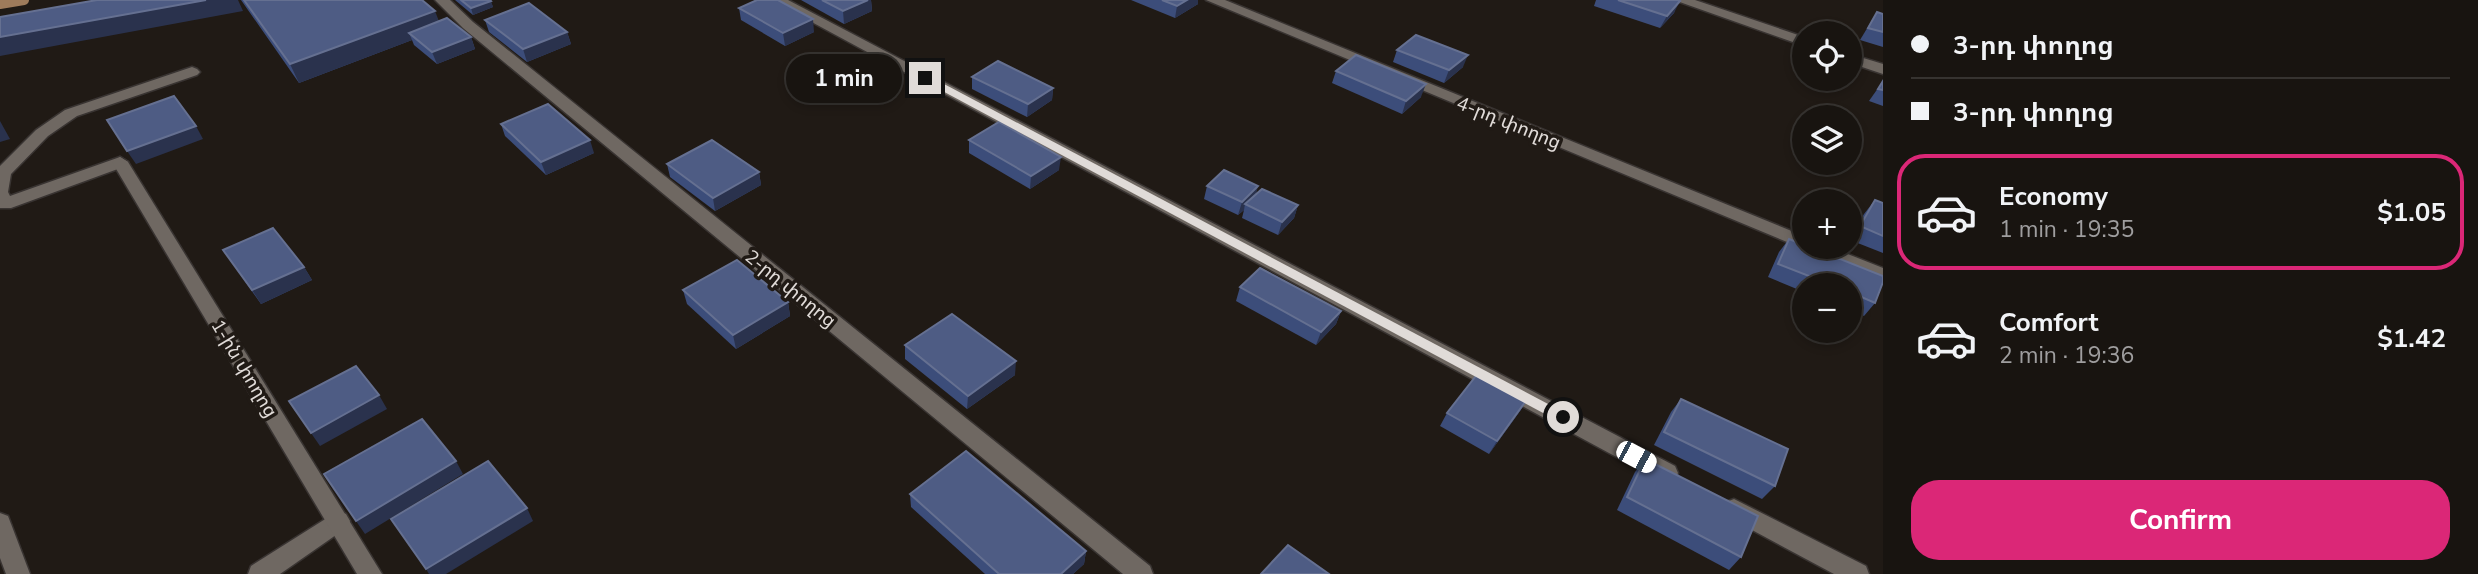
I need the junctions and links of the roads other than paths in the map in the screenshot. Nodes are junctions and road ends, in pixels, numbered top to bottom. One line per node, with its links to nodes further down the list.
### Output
1 (442, 0): 20 (street, 2-րդ փողոց)
2 (778, 0): 13 (street)
3 (1213, 0): 10 (street, 4-րդ փողոց)
4 (1681, 0): 5 (street)
5 (1792, 38)
6 (1862, 62): 7 (street)
7 (1883, 69)
8 (192, 72): 9 (lane)
9 (0, 192): 15 (street, 1-ին փողոց)
10 (1792, 238)
11 (1843, 259): 12 (street)
12 (1883, 275)
13 (1685, 483)
14 (1722, 502): 21 (street)
15 (338, 521): 18 (street); 19 (street, 1-ին փողոց)
16 (0, 523): 17 (street)
17 (18, 574)
18 (260, 574)
19 (370, 574)
20 (1141, 574)
21 (1857, 574)

